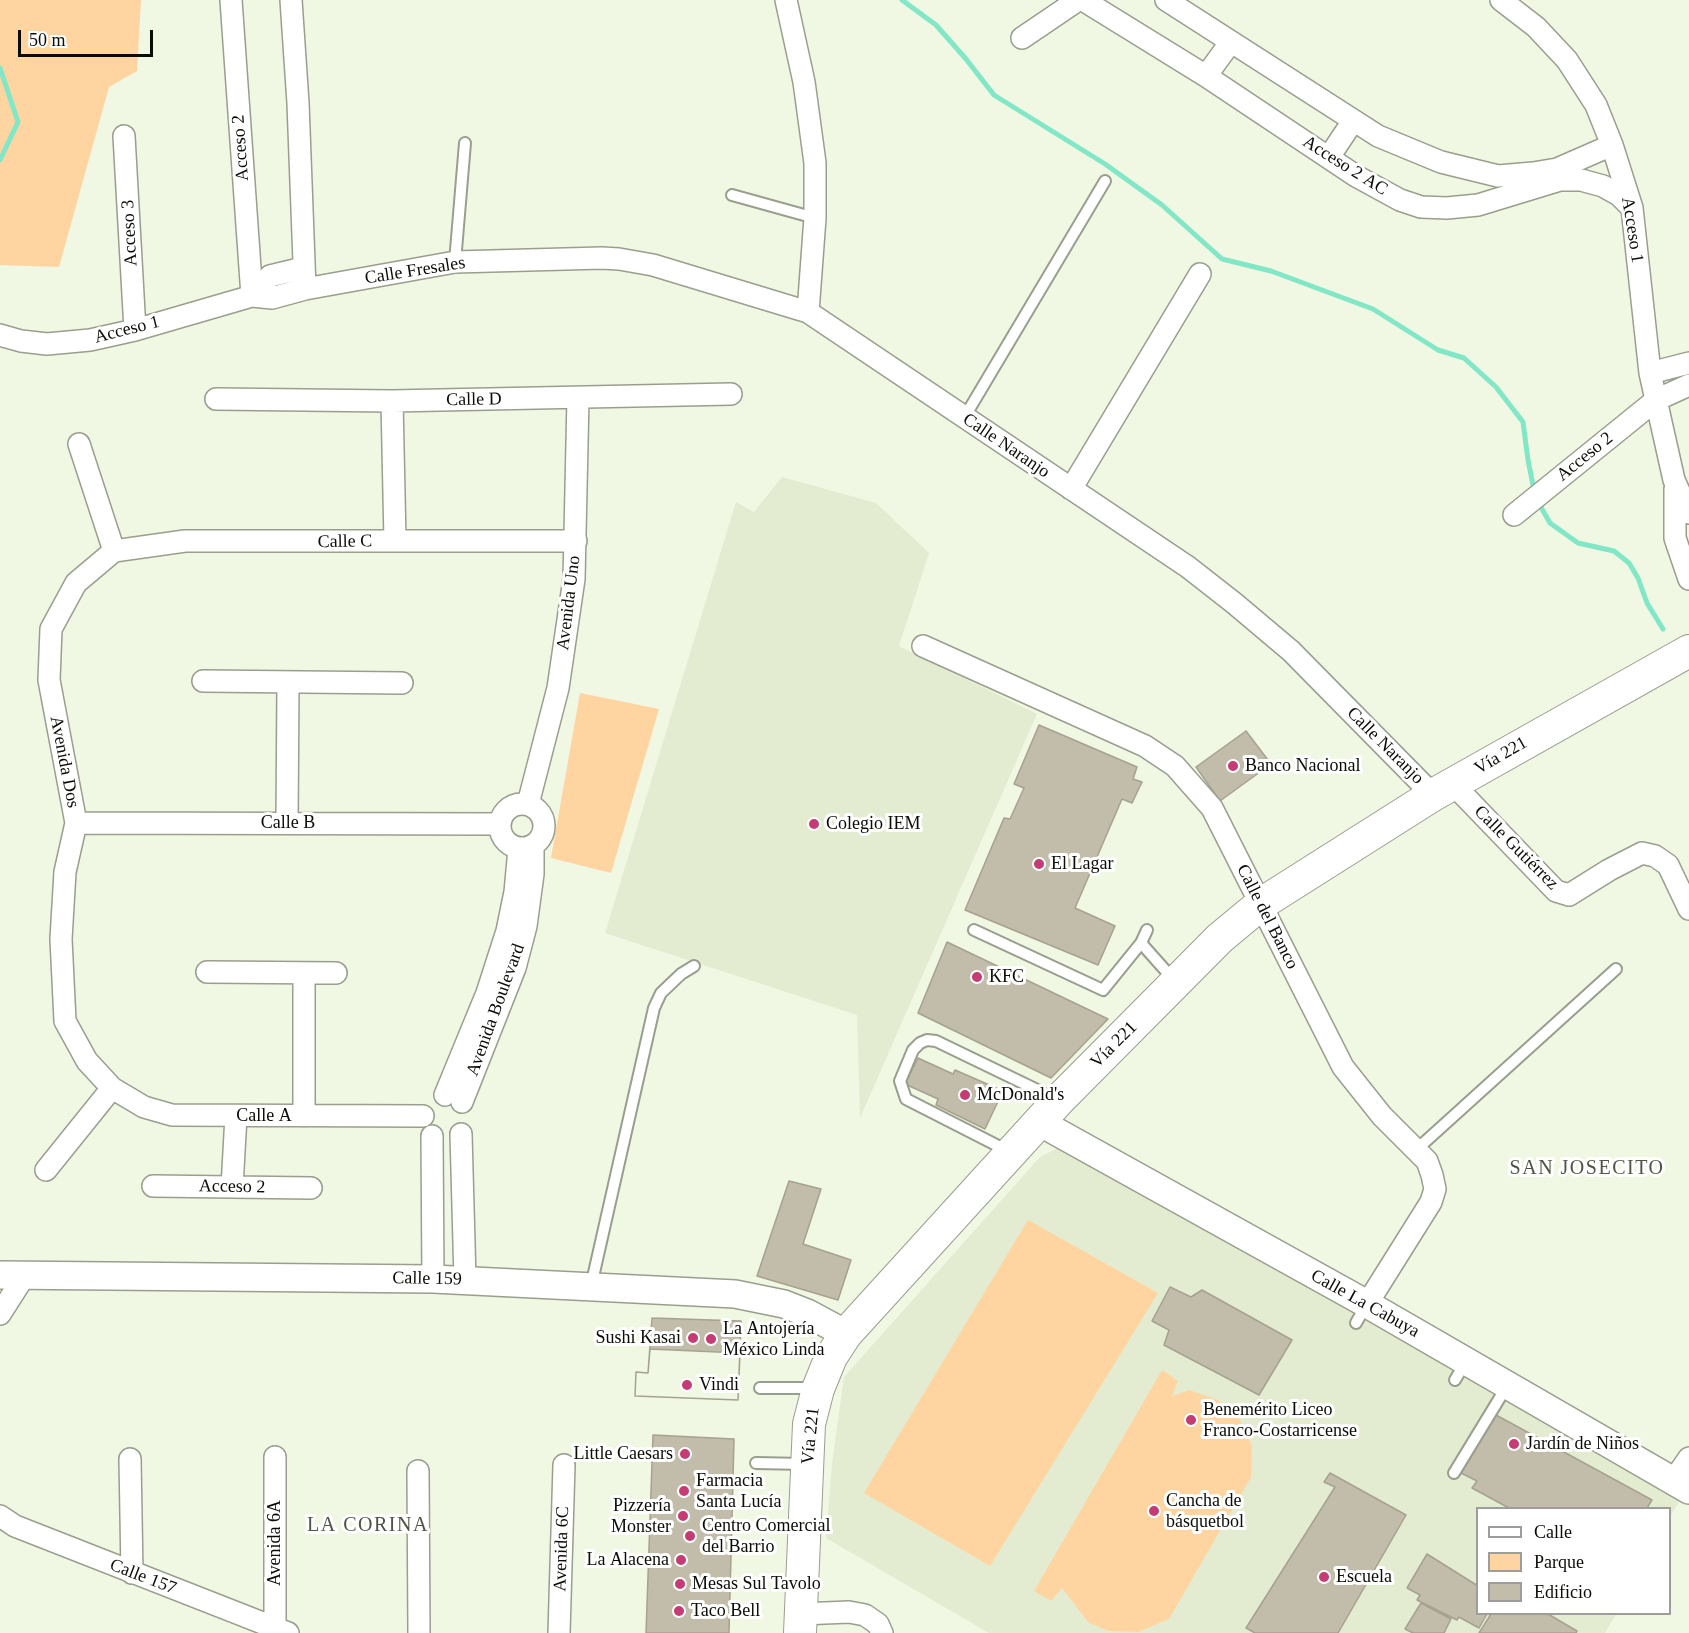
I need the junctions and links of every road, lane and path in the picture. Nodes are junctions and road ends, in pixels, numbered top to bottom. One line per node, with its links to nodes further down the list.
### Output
1 (231, 0): 26 (street, Acceso 2)
2 (291, 0): 23 (street)
3 (786, 0): 21 (street)
4 (1078, 0): 8 (street)
5 (1083, 0): 10 (street, Acceso 2 AC)
6 (1166, 0): 9 (street)
7 (1516, 4): 14 (street, Acceso 1)
8 (1022, 38)
9 (1230, 43): 10 (street); 11 (street)
10 (1206, 76): 15 (street, Acceso 2 AC)
11 (1353, 121): 15 (street); 16 (street)
12 (124, 136): 28 (street, Acceso 3)
13 (465, 143): 22 (lane)
14 (1612, 145): 16 (street); 20 (street, Acceso 1)
15 (1329, 157): 19 (street, Acceso 2 AC)
16 (1498, 176): 19 (street)
17 (1105, 181): 38 (lane)
18 (732, 195): 21 (lane)
19 (1502, 198): 20 (street, Acceso 2 AC)
20 (1632, 208): 31 (street, Acceso 1)
21 (815, 218): 27 (street)
22 (455, 262): 25 (street, Calle Fresales); 27 (street, Calle Fresales)
23 (303, 268): 25 (street); 26 (street, Acceso 1)
24 (1200, 274): 41 (street)
25 (305, 289): 26 (street, Acceso 1)
26 (252, 296): 28 (street, Acceso 1)
27 (808, 312): 38 (street, Calle Naranjo)
28 (135, 330): 29 (street, Acceso 1)
29 (0, 335)
30 (1689, 363): 31 (street)
31 (1650, 373): 36 (street, Acceso 1)
32 (1689, 386): 36 (street, Acceso 2)
33 (731, 394): 34 (street, Calle D)
34 (578, 398): 37 (street, Calle D); 45 (street, Avenida Uno)
35 (216, 399): 37 (street, Calle D)
36 (1656, 400): 40 (street, Acceso 1); 43 (street, Acceso 2)
37 (392, 401): 44 (street)
38 (964, 418): 41 (street, Calle Naranjo)
39 (78, 444): 46 (street)
40 (1674, 480): 42 (street, Acceso 1); 47 (street, Acceso 1)
41 (1071, 489): 53 (street, Calle Naranjo)
42 (1689, 513)
43 (1514, 515)
44 (395, 541): 45 (street, Calle C); 46 (street, Calle C)
45 (576, 541): 54 (street, Avenida Uno)
46 (114, 551): 55 (street, Avenida Dos)
47 (1689, 579)
48 (923, 646): 59 (street, Calle del Banco)
49 (1689, 651): 53 (main road, Vía 221)
50 (202, 681): 51 (street)
51 (288, 683): 52 (street); 56 (street)
52 (402, 683)
53 (1443, 789): 59 (main road, Vía 221); 60 (street, Calle Gutiérrez)
54 (528, 804): 57 (street); 58 (street)
55 (76, 823): 56 (street, Calle B); 70 (street, Avenida Dos)
56 (287, 823): 57 (street, Calle B)
57 (500, 824): 58 (street)
58 (526, 847): 71 (street, Avenida Boulevard)
59 (1261, 904): 69 (main road, Vía 221); 78 (street, Calle del Banco)
60 (1689, 909)
61 (974, 930): 63 (lane)
62 (1147, 930): 63 (lane)
63 (1141, 943): 69 (lane)
64 (694, 966): 87 (lane)
65 (1616, 969): 78 (lane)
66 (207, 972): 68 (street)
67 (336, 973): 68 (street)
68 (304, 974): 74 (street)
69 (1176, 982): 72 (main road, Vía 221)
70 (112, 1088): 73 (street, Calle A); 80 (street)
71 (453, 1098): 75 (street); 76 (street)
72 (1049, 1111): 79 (main road, Vía 221); 79 (lane); 89 (street, Calle La Cabuya)
73 (236, 1116): 74 (street, Calle A); 82 (street)
74 (304, 1116): 75 (street, Calle A)
75 (423, 1116): 77 (street)
76 (461, 1134): 77 (street); 86 (street)
77 (432, 1136): 85 (street)
78 (1416, 1150): 89 (street, Calle del Banco)
79 (1011, 1152): 90 (main road, Vía 221)
80 (46, 1170)
81 (153, 1186): 82 (street, Acceso 2)
82 (232, 1187): 83 (street, Acceso 2)
83 (311, 1188)
84 (13, 1275): 85 (street, Calle 159); 88 (street)
85 (433, 1279): 86 (street, Calle 159)
86 (465, 1280): 87 (street, Calle 159)
87 (591, 1287): 90 (street, Calle 159)
88 (0, 1314)
89 (1361, 1314): 91 (street, Calle La Cabuya)
90 (846, 1334): 93 (main road, Vía 221)
91 (1507, 1386): 101 (lane); 102 (street, Calle La Cabuya)
92 (760, 1388): 93 (lane)
93 (818, 1389): 98 (main road, Vía 221)
94 (275, 1457): 106 (street, Avenida 6A)
95 (1689, 1458): 102 (street)
96 (130, 1459): 104 (street)
97 (756, 1463): 98 (lane)
98 (808, 1464): 105 (main road, Vía 221)
99 (564, 1465): 108 (street, Avenida 6C)
100 (418, 1471): 107 (street)
101 (1454, 1473)
102 (1681, 1486)
103 (0, 1516): 104 (street, Calle 157)
104 (132, 1573): 106 (street, Calle 157)
105 (801, 1623): 109 (street)
106 (282, 1631)
107 (419, 1633)
108 (559, 1633)
109 (882, 1633)

